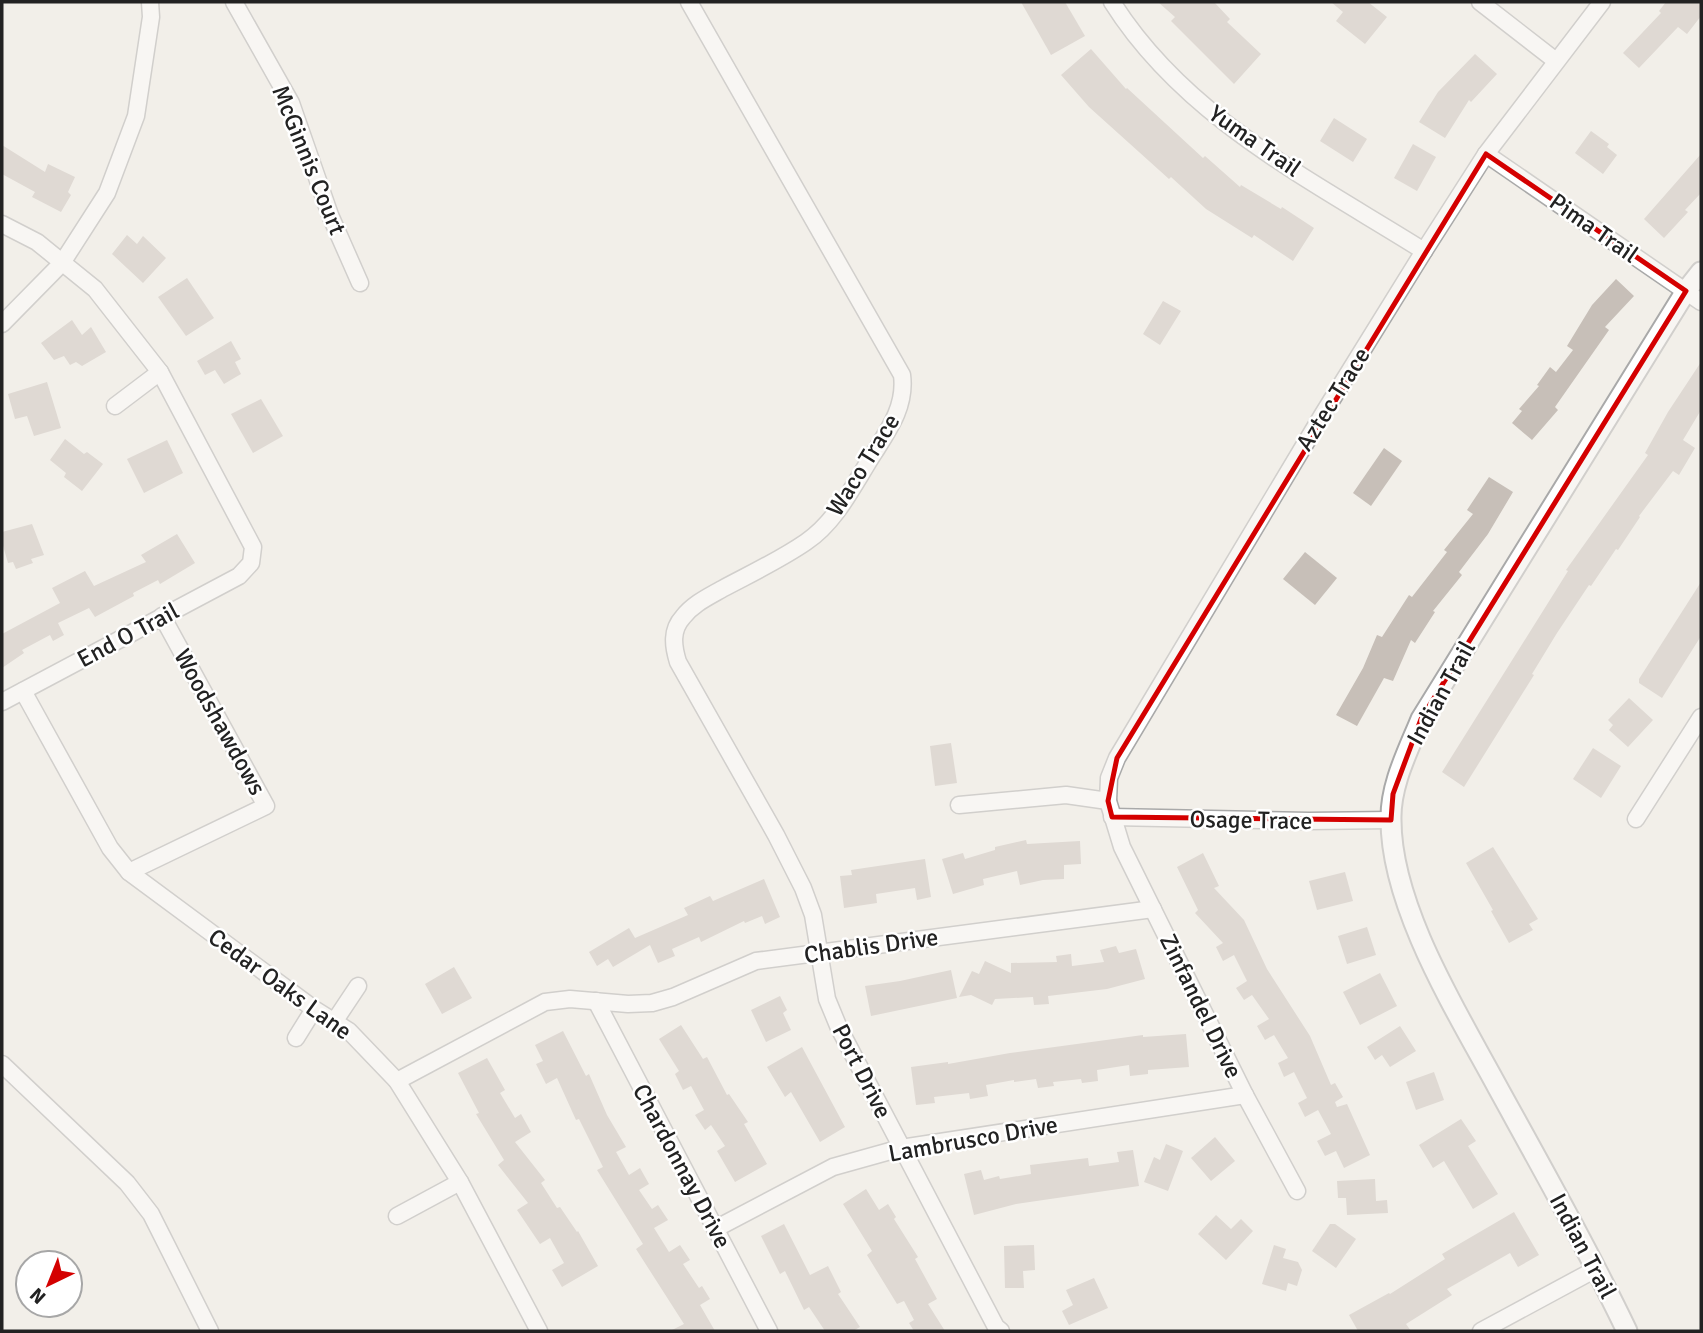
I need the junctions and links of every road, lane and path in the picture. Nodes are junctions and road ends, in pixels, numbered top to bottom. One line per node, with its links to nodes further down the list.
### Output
1 (150, 2): 11 (street)
2 (234, 2): 13 (street, McGinnis Court)
3 (689, 2): 29 (street, Waco Trace)
4 (1112, 2): 10 (street, Yuma Trail)
5 (1480, 2): 7 (street)
6 (1602, 2): 7 (street, Aztec Trace)
7 (1556, 61): 8 (street, Aztec Trace)
8 (1486, 154): 10 (street, Aztec Trace); 14 (street, Pima Trail)
9 (2, 224): 11 (street)
10 (1424, 251): 22 (street, Aztec Trace)
11 (62, 263): 15 (street); 16 (street)
12 (1701, 272): 14 (street, Indian Trail)
13 (360, 283)
14 (1694, 297): 26 (street, Indian Trail)
15 (2, 324)
16 (160, 372): 17 (street); 18 (street, End O Trail)
17 (115, 406)
18 (162, 616): 19 (street, End O Trail); 27 (street, Woodshawdows)
19 (23, 691): 20 (street, End O Trail); 27 (street, Cedar Oaks Lane)
20 (2, 702)
21 (1701, 717): 25 (street)
22 (1108, 801): 23 (street); 24 (street, Aztec Trace)
23 (959, 805)
24 (1112, 817): 26 (street, Osage Trace); 28 (street, Zinfandel Drive)
25 (1636, 819)
26 (1391, 820): 43 (street, Indian Trail)
27 (129, 872): 32 (street, Cedar Oaks Lane)
28 (1153, 909): 29 (street, Chablis Drive); 37 (street, Zinfandel Drive)
29 (818, 952): 31 (street, Chablis Drive); 38 (street, Port Drive)
30 (358, 986): 33 (street)
31 (596, 1001): 36 (street, Chablis Drive); 42 (street, Chardonnay Drive)
32 (314, 1009): 33 (street, Cedar Oaks Lane); 34 (street)
33 (334, 1021): 36 (street, Cedar Oaks Lane)
34 (296, 1038)
35 (2, 1064): 44 (street)
36 (397, 1081): 39 (street, Cedar Oaks Lane)
37 (1245, 1095): 38 (street, Lambrusco Drive); 40 (street, Zinfandel Drive)
38 (901, 1148): 42 (street, Lambrusco Drive); 47 (street, Port Drive)
39 (460, 1182): 41 (street); 45 (street, Cedar Oaks Lane)
40 (1297, 1191)
41 (397, 1216)
42 (715, 1229): 46 (street, Chardonnay Drive)
43 (1597, 1269): 48 (street); 49 (street, Indian Trail)
44 (210, 1331)
45 (539, 1331)
46 (769, 1331)
47 (1001, 1331)
48 (1481, 1331)
49 (1627, 1331)

